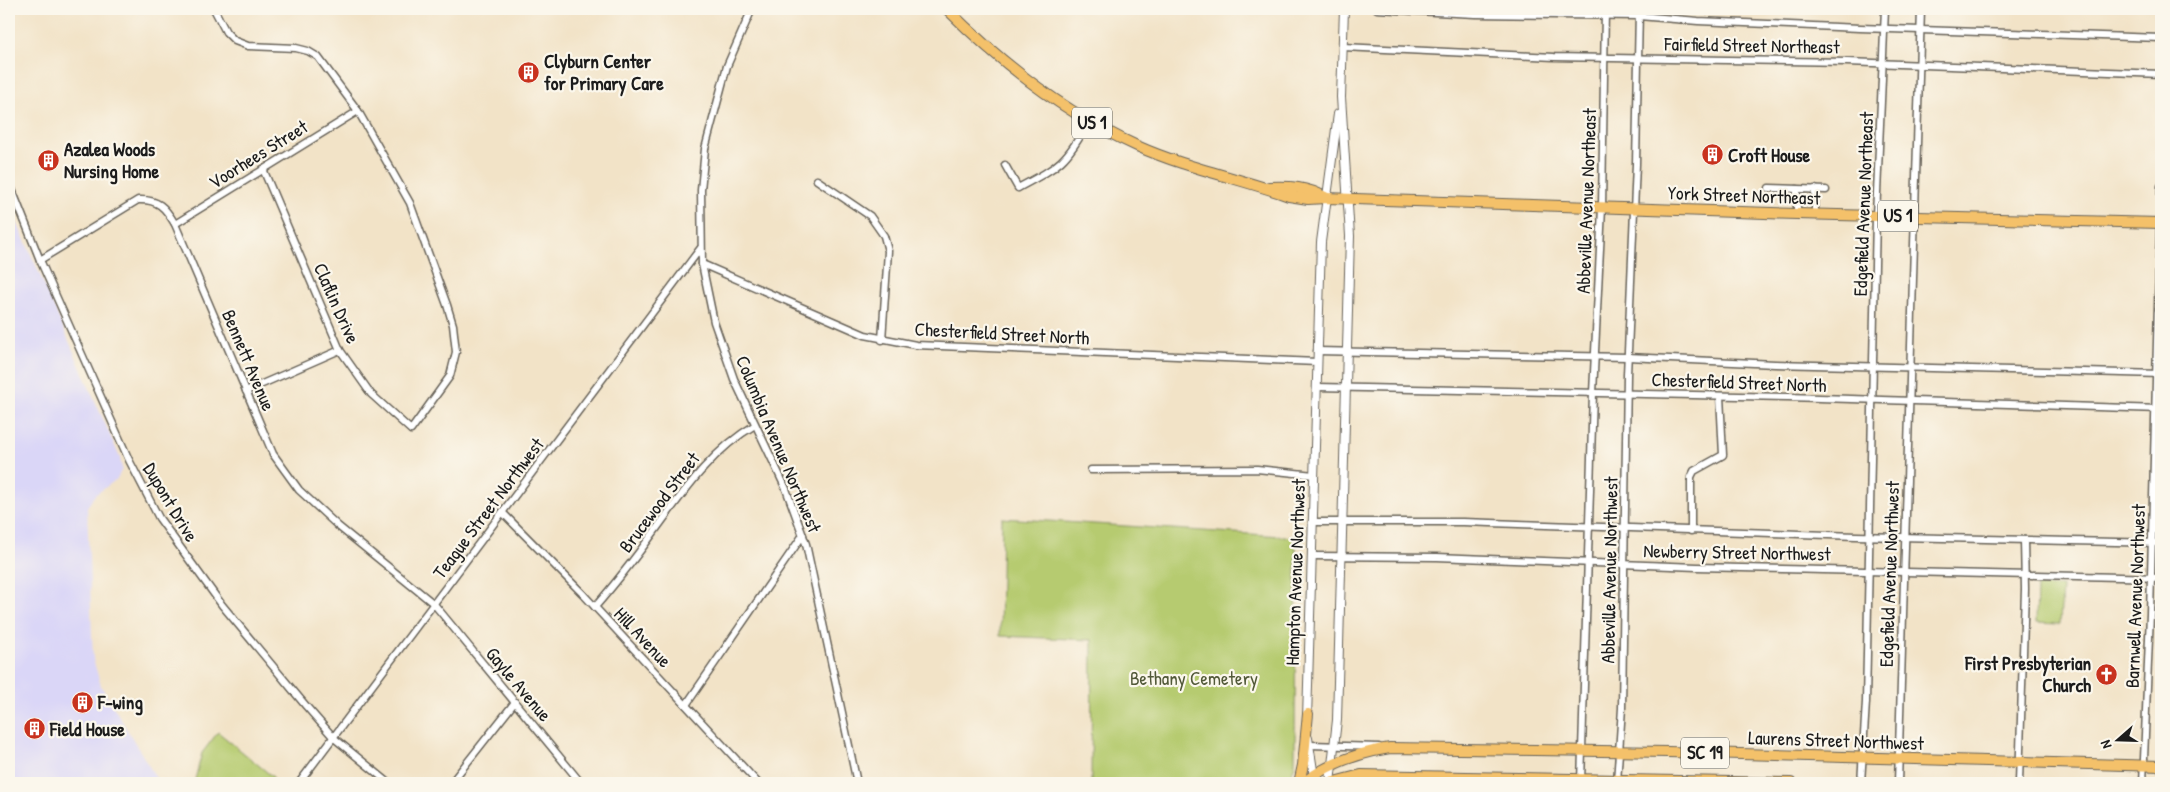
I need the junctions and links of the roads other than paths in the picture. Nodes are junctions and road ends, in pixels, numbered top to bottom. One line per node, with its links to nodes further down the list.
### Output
1 (214, 9): 20 (street)
2 (752, 9): 41 (street, Columbia Avenue Northwest)
3 (947, 9): 21 (main road, York Street Northeast / US 1)
4 (1344, 9): 13 (street)
5 (1377, 9): 8 (street, Fairfield Street Northeast)
6 (1885, 9): 10 (street, Edgefield Avenue Northeast)
7 (1921, 9): 11 (street)
8 (1605, 12): 9 (street, Fairfield Street Northeast); 14 (street, Abbeville Avenue Northeast)
9 (1639, 12): 10 (street, Fairfield Street Northeast); 15 (street)
10 (1884, 28): 11 (street, Fairfield Street Northeast); 16 (street, Edgefield Avenue Northeast)
11 (1920, 30): 12 (street, Fairfield Street Northeast); 17 (street)
12 (2161, 38)
13 (1343, 47): 14 (street, Fairfield Street Northeast); 19 (street)
14 (1605, 57): 15 (street, Fairfield Street Northeast); 33 (street, Abbeville Avenue Northeast)
15 (1638, 57): 16 (street, Fairfield Street Northeast); 34 (street)
16 (1883, 63): 17 (street, Fairfield Street Northeast); 37 (street, Edgefield Avenue Northeast)
17 (1920, 65): 18 (street, Fairfield Street Northeast); 38 (street)
18 (2161, 74)
19 (1341, 97): 31 (street, Hampton Avenue Northwest); 32 (street)
20 (358, 111): 23 (street, Voorhees Street); 45 (street, Claflin Drive)
21 (1089, 121): 22 (street); 31 (main road, York Street Northeast / US 1)
22 (1005, 165)
23 (263, 169): 40 (street, Voorhees Street); 45 (street, Claflin Drive)
24 (817, 180): 44 (street)
25 (9, 182): 42 (street, Dupont Drive)
26 (2161, 186): 39 (street, Barnwell Avenue Northwest)
27 (1769, 188): 28 (street)
28 (1797, 189): 29 (street); 35 (street)
29 (1815, 189): 30 (street); 36 (street)
30 (1826, 190)
31 (1326, 198): 32 (main road, York Street Northeast / US 1); 46 (street, Hampton Avenue Northwest)
32 (1348, 199): 33 (main road, York Street Northeast / US 1); 47 (street)
33 (1602, 208): 34 (main road, York Street Northeast / US 1); 48 (street, Abbeville Avenue Northeast)
34 (1634, 209): 35 (main road, York Street Northeast / US 1); 49 (street)
35 (1798, 214): 36 (main road, York Street Northeast / US 1)
36 (1815, 215): 37 (main road, York Street Northeast / US 1)
37 (1876, 216): 38 (main road, York Street Northeast / US 1); 51 (street, Edgefield Avenue Northeast)
38 (1915, 217): 39 (main road, York Street Northeast / US 1); 52 (street)
39 (2160, 223): 53 (street, Barnwell Avenue Northwest)
40 (174, 224): 42 (street, Bennett Avenue); 56 (street, Bennett Avenue)
41 (700, 249): 43 (street, Columbia Avenue Northwest); 66 (street, Teague Street Northwest)
42 (40, 260): 92 (street, Dupont Drive)
43 (702, 264): 44 (street, Chesterfield Street North); 63 (street, Columbia Avenue Northwest)
44 (882, 340): 50 (street, Chesterfield Street North)
45 (340, 350): 56 (street)
46 (1317, 351): 47 (street, Chesterfield Street North); 50 (street, Hampton Avenue Northwest)
47 (1347, 352): 48 (street, Chesterfield Street North); 55 (street)
48 (1595, 357): 49 (street, Chesterfield Street North); 57 (street, Abbeville Avenue Northeast)
49 (1628, 357): 51 (street, Chesterfield Street North); 58 (street, Abbeville Avenue Northwest)
50 (1317, 362): 54 (street, Hampton Avenue Northwest)
51 (1873, 366): 52 (street, Chesterfield Street North); 60 (street, Edgefield Avenue Northeast)
52 (1909, 366): 53 (street, Chesterfield Street North); 61 (street, Edgefield Avenue Northwest)
53 (2159, 374): 62 (street, Barnwell Avenue Northwest)
54 (1317, 387): 55 (street, Chesterfield Street North); 65 (street, Hampton Avenue Northwest)
55 (1345, 387): 57 (street, Chesterfield Street North); 68 (street)
56 (246, 391): 87 (street, Bennett Avenue)
57 (1593, 393): 58 (street, Chesterfield Street North); 69 (street, Abbeville Avenue Northwest)
58 (1627, 393): 59 (street, Chesterfield Street North); 70 (street, Abbeville Avenue Northwest)
59 (1720, 396): 60 (street, Chesterfield Street North); 71 (street)
60 (1872, 401): 61 (street, Chesterfield Street North); 73 (street, Edgefield Avenue Northwest)
61 (1909, 402): 62 (street, Chesterfield Street North); 74 (street, Edgefield Avenue Northwest)
62 (2158, 409): 76 (street, Barnwell Avenue Northwest)
63 (755, 425): 72 (street, Columbia Avenue Northwest); 88 (street, Brucewood Street)
64 (1092, 470): 65 (street)
65 (1314, 475): 67 (street, Hampton Avenue Northwest)
66 (503, 513): 87 (street, Teague Street Northwest); 88 (street, Hill Avenue)
67 (1312, 522): 68 (street, Newberry Street Northwest); 78 (street, Hampton Avenue Northwest)
68 (1342, 522): 69 (street, Newberry Street Northwest); 79 (street)
69 (1590, 526): 70 (street, Newberry Street Northwest); 80 (street, Abbeville Avenue Northwest)
70 (1625, 528): 71 (street, Newberry Street Northwest); 81 (street, Abbeville Avenue Northwest)
71 (1691, 531): 73 (street, Newberry Street Northwest)
72 (803, 536): 90 (street); 114 (street, Columbia Avenue Northwest)
73 (1870, 536): 74 (street, Newberry Street Northwest); 82 (street, Edgefield Avenue Northwest)
74 (1905, 536): 75 (street, Newberry Street Northwest); 83 (street, Edgefield Avenue Northwest)
75 (2024, 540): 76 (street, Newberry Street Northwest); 84 (street)
76 (2152, 542): 77 (street, Newberry Street Northwest); 85 (street, Barnwell Avenue Northwest)
77 (2161, 543)
78 (1312, 556): 79 (street, Newberry Street Northwest); 91 (street, Hampton Avenue Northwest)
79 (1341, 556): 80 (street, Newberry Street Northwest); 94 (street)
80 (1589, 563): 81 (street, Newberry Street Northwest); 96 (street, Abbeville Avenue Northwest)
81 (1624, 564): 82 (street, Newberry Street Northwest); 97 (street, Abbeville Avenue Northwest)
82 (1869, 570): 83 (street, Newberry Street Northwest); 99 (street, Edgefield Avenue Northwest)
83 (1904, 572): 84 (street, Newberry Street Northwest); 100 (street, Edgefield Avenue Northwest)
84 (2025, 576): 85 (street, Newberry Street Northwest); 102 (street)
85 (2151, 578): 86 (street, Newberry Street Northwest); 103 (street, Barnwell Avenue Northwest)
86 (2161, 578)
87 (434, 604): 89 (street, Gayle Avenue); 92 (street, Teague Street Northwest)
88 (595, 607): 90 (street, Hill Avenue)
89 (515, 702): 111 (street); 112 (street, Gayle Avenue)
90 (686, 705): 113 (street, Hill Avenue)
91 (1308, 714): 93 (street, Hampton Avenue Northwest); 115 (main road)
92 (334, 738): 109 (street, Teague Street Northwest); 110 (street, Dupont Drive)
93 (1310, 745): 94 (street, Laurens Street Northwest); 106 (street, Hampton Avenue Northwest)
94 (1335, 745): 95 (street, Laurens Street Northwest); 101 (street)
95 (1390, 748): 96 (main road, Laurens Street Northwest / SC 19); 98 (main road, Laurens Street Northwest / SC 19)
96 (1583, 752): 97 (main road, Laurens Street Northwest / SC 19); 107 (street, Abbeville Avenue Northwest)
97 (1620, 753): 99 (main road, Laurens Street Northwest / SC 19); 108 (street, Abbeville Avenue Northwest)
98 (1354, 756): 101 (main road, Laurens Street Northwest / SC 19); 105 (main road)
99 (1862, 757): 100 (main road, Laurens Street Northwest / SC 19); 119 (street, Edgefield Avenue Northwest)
100 (1898, 759): 102 (main road, Laurens Street Northwest / SC 19); 120 (street, Edgefield Avenue Northwest)
101 (1332, 763): 106 (main road, Laurens Street Northwest / SC 19); 117 (street)
102 (2019, 763): 103 (main road, Laurens Street Northwest / SC 19); 121 (street)
103 (2144, 765): 104 (main road, Laurens Street Northwest / SC 19); 122 (street, Barnwell Avenue Northwest)
104 (2161, 766)
105 (1355, 776): 107 (main road, SC 19); 117 (main road, SC 19)
106 (1314, 779): 116 (main road, Laurens Street Northwest / SC 19)
107 (1581, 781): 108 (main road, SC 19)
108 (1617, 781): 118 (main road, SC 19)
109 (300, 783)
110 (389, 783)
111 (451, 783)
112 (581, 783)
113 (758, 783)
114 (857, 783)
115 (1299, 783)
116 (1303, 783)
117 (1330, 783)
118 (1791, 783)
119 (1861, 783)
120 (1898, 783)
121 (2019, 783)
122 (2142, 783)

